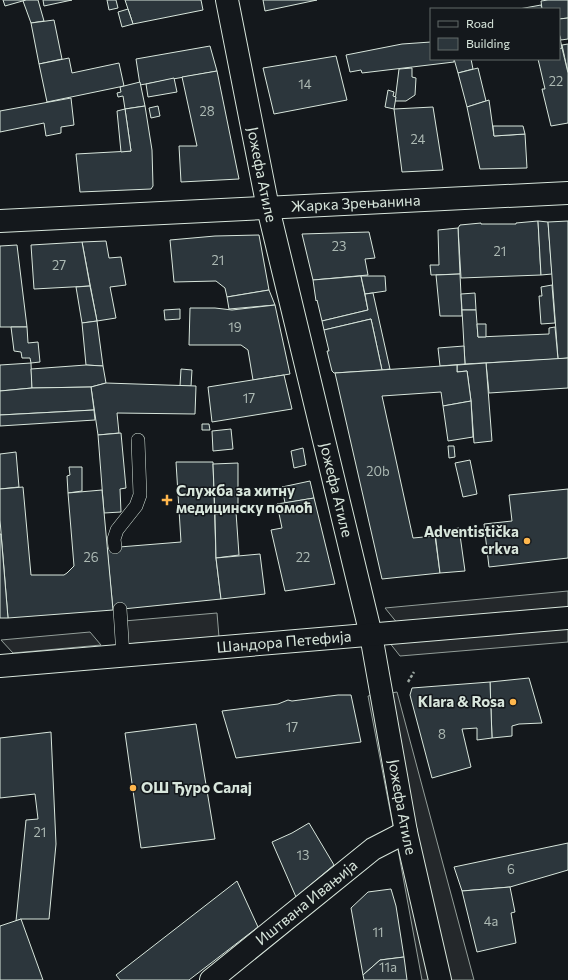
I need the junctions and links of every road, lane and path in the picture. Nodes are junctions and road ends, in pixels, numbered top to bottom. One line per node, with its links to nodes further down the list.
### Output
1 (227, 0): 3 (street, Јожефа Атиле)
2 (568, 193): 3 (street, Жарка Зрењанина)
3 (268, 208): 4 (street, Жарка Зрењанина); 9 (street, Јожефа Атиле)
4 (0, 221)
5 (138, 440): 6 (lane)
6 (114, 547)
7 (120, 608): 10 (lane)
8 (568, 618): 9 (street, Шандора Петефија)
9 (372, 635): 10 (street, Шандора Петефија); 14 (street, Јожефа Атиле)
10 (123, 656): 11 (street, Шандора Петефија)
11 (0, 666)
12 (414, 672): 13 (path)
13 (408, 682)
14 (406, 832): 15 (street, Иштвана Ивањија); 16 (street, Јожефа Атиле)
15 (211, 980)
16 (440, 980)

